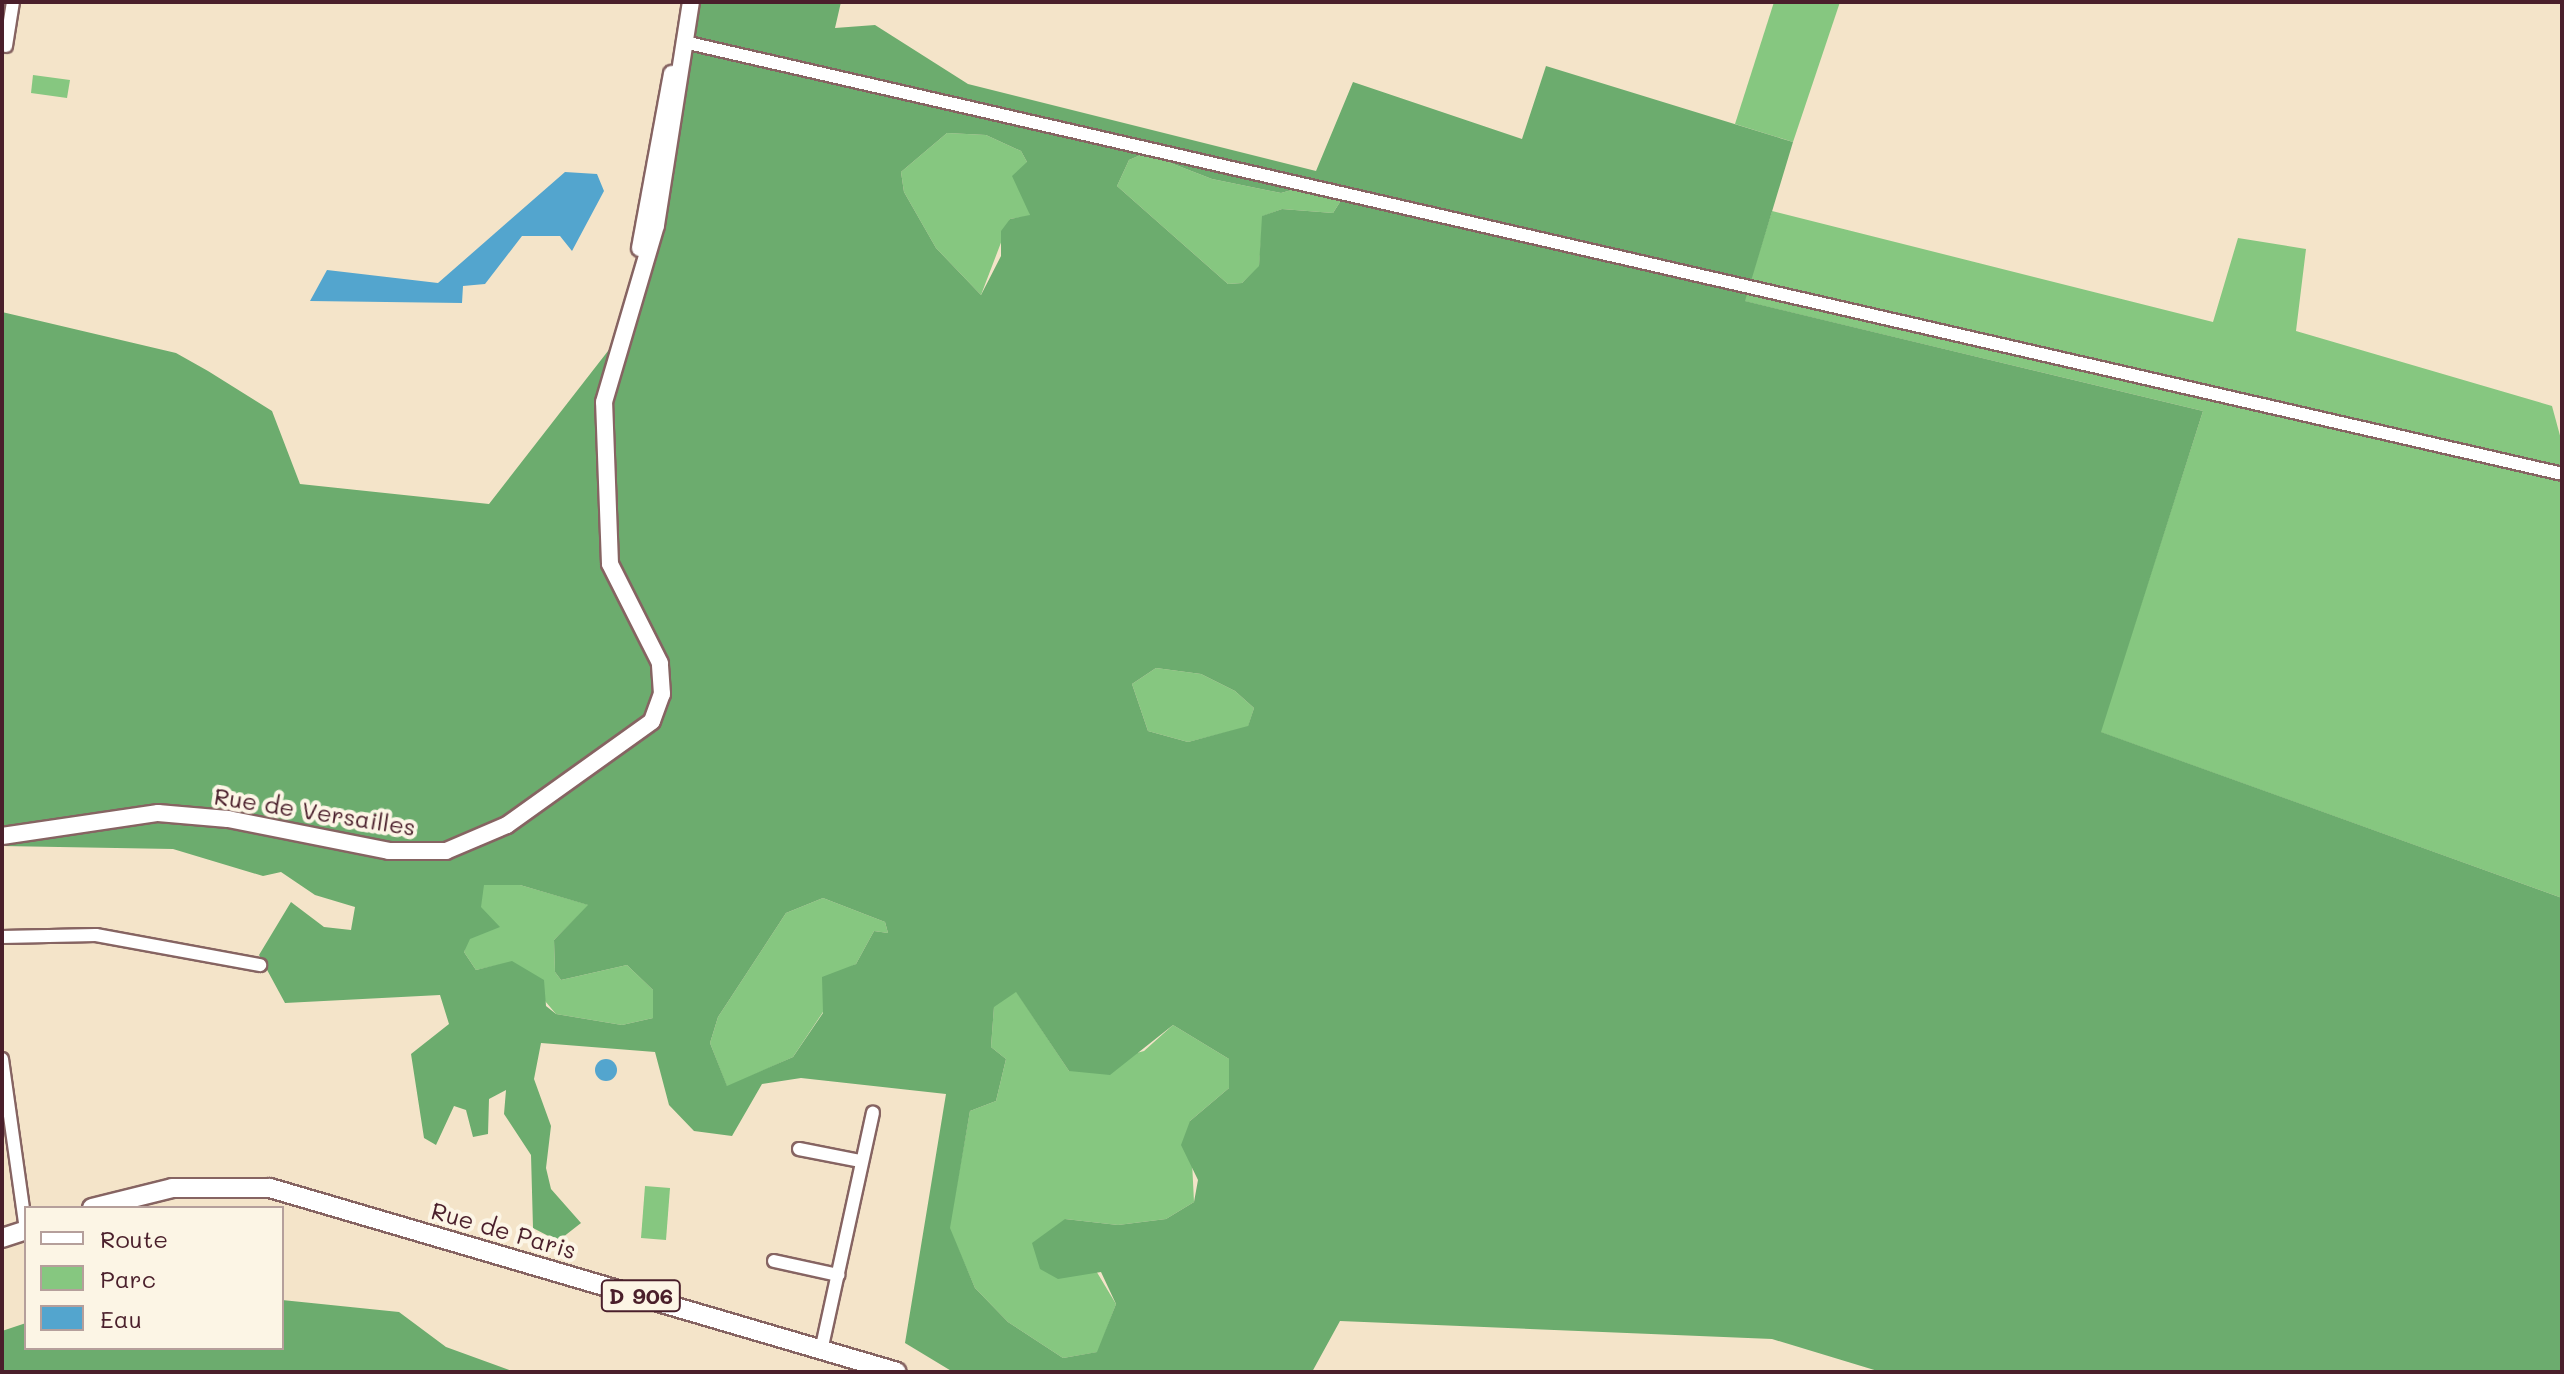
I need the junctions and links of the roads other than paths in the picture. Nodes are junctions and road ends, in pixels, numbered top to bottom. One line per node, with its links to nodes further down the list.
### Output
1 (13, 2): 4 (street)
2 (691, 2): 3 (main road)
3 (684, 42): 5 (street); 6 (main road, Rue de Versailles)
4 (6, 46)
5 (2562, 474)
6 (2, 836)
7 (2, 937): 8 (street)
8 (260, 965)
9 (2, 1059): 10 (street)
10 (4, 1088): 15 (street)
11 (873, 1113): 13 (street)
12 (799, 1149): 13 (street)
13 (861, 1161): 19 (street)
14 (100, 1206): 20 (main road, Rue de Paris / D 906)
15 (24, 1217)
16 (24, 1231): 17 (main road)
17 (2, 1238)
18 (774, 1261): 19 (street)
19 (838, 1275): 20 (street)
20 (821, 1351): 21 (main road, Rue de Paris / D 906)
21 (897, 1372)

